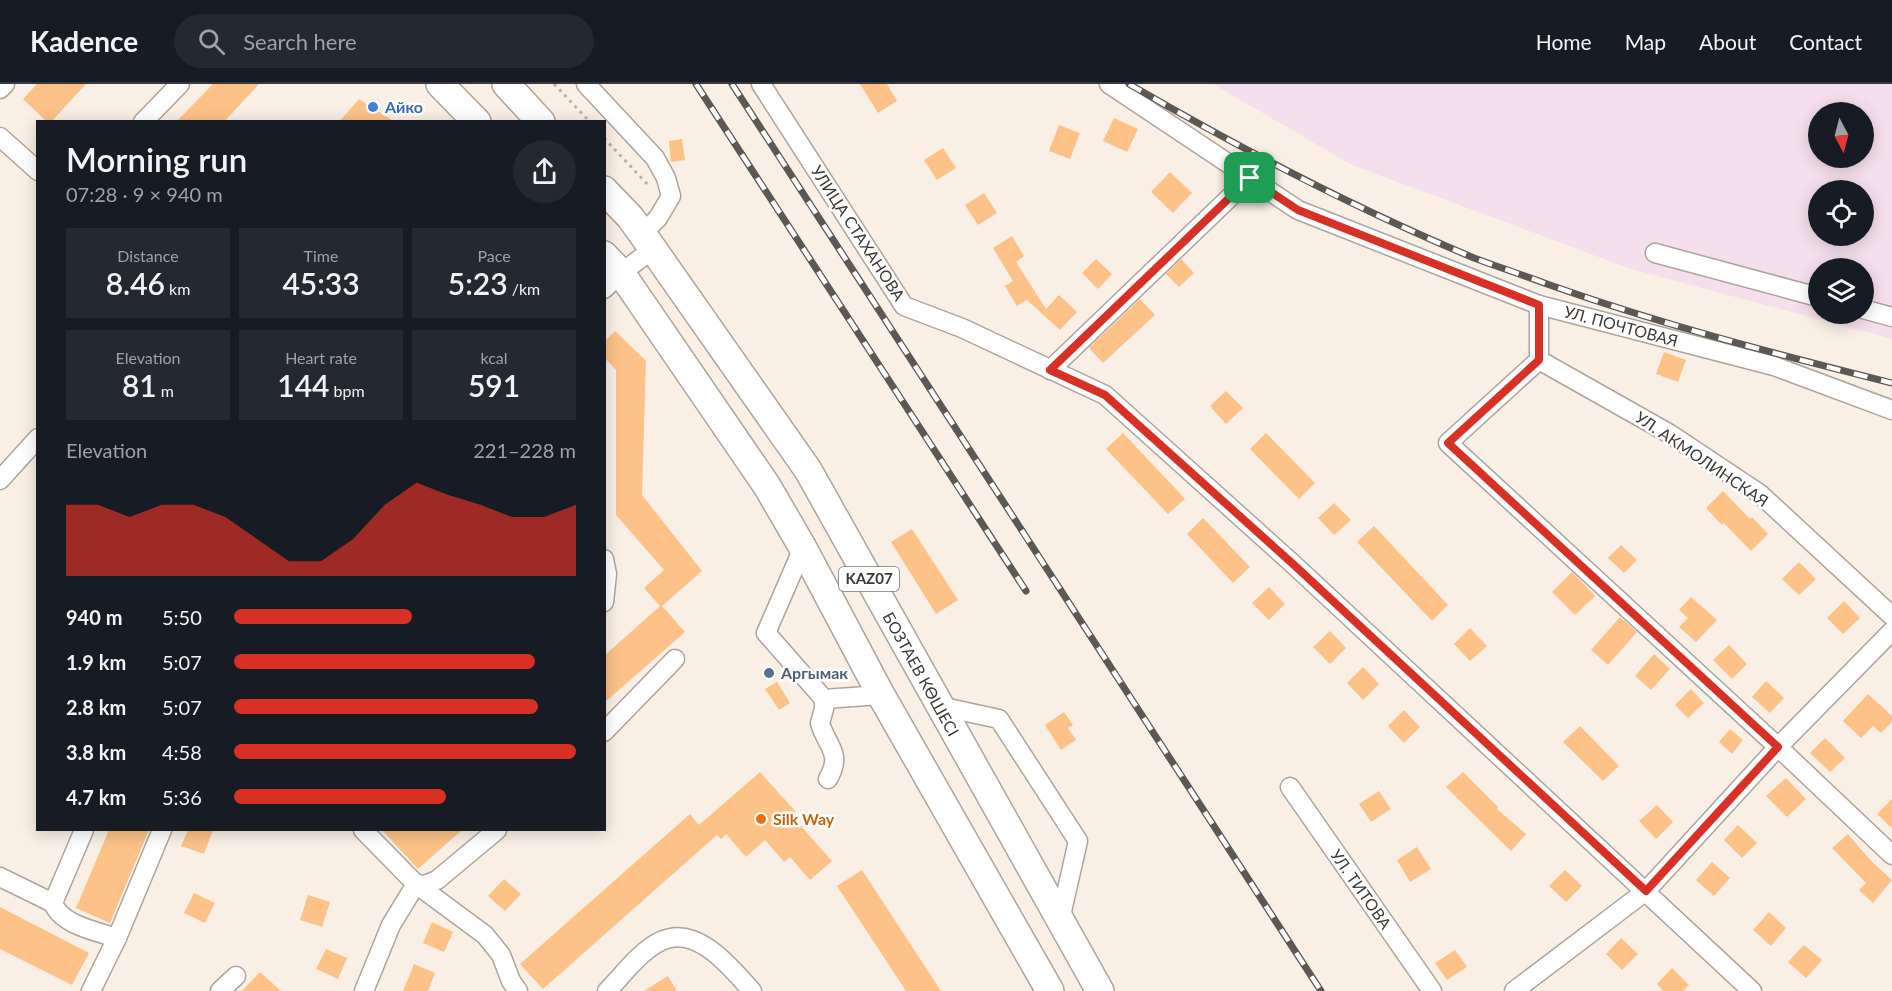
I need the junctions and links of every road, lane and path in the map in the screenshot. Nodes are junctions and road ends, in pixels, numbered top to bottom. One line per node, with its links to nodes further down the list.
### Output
1 (5, 84): 9 (street)
2 (180, 84): 10 (street)
3 (440, 84): 11 (highway)
4 (506, 84): 12 (highway)
5 (554, 84): 13 (path)
6 (586, 84): 19 (street)
7 (762, 84): 28 (street, УЛИЦА СТАХАНОВА)
8 (1108, 84): 17 (street, УЛ. ПОЧТОВАЯ)
9 (0, 89)
10 (146, 120)
11 (475, 120)
12 (539, 120)
13 (588, 120)
14 (0, 137): 16 (street)
15 (606, 140): 19 (path)
16 (36, 169)
17 (1250, 178): 24 (street, УЛ. ПОЧТОВАЯ); 28 (street)
18 (606, 192): 20 (highway, БОЗТАЕВ КӨШЕСІ / KAZ07)
19 (666, 204): 20 (street)
20 (648, 241): 22 (street); 38 (highway, БОЗТАЕВ КӨШЕСІ / KAZ07)
21 (1655, 253): 23 (street)
22 (610, 272): 32 (highway, KAZ07)
23 (1808, 294)
24 (1539, 305): 27 (street); 29 (street, УЛ. ПОЧТОВАЯ)
25 (1874, 312): 26 (street)
26 (1892, 317)
27 (1539, 360): 33 (street, УЛ. АКМОЛИНСКАЯ); 40 (street)
28 (1050, 370): 50 (street, УЛИЦА СТАХАНОВА)
29 (1892, 410)
30 (36, 440): 31 (street)
31 (0, 480)
32 (803, 548): 36 (highway, KAZ07); 37 (street)
33 (1892, 616)
34 (1892, 631): 40 (street)
35 (675, 658): 39 (street)
36 (881, 695): 37 (street); 61 (highway, KAZ07)
37 (824, 699): 41 (street)
38 (939, 706): 52 (highway, БОЗТАЕВ КӨШЕСІ / KAZ07); 52 (street)
39 (606, 730)
40 (1778, 747): 47 (street); 50 (street)
41 (828, 779)
42 (1290, 787): 63 (street, УЛ. ТИТОВА)
43 (84, 831): 51 (street)
44 (162, 831): 53 (street)
45 (364, 831): 49 (street)
46 (496, 831): 49 (street)
47 (1892, 855)
48 (0, 877): 51 (street)
49 (416, 884): 57 (street); 58 (street)
50 (1646, 891): 64 (street); 65 (street, УЛИЦА СТАХАНОВА)
51 (53, 903): 53 (street)
52 (1060, 920): 62 (highway, БОЗТАЕВ КӨШЕСІ / KAZ07)
53 (117, 938): 55 (street)
54 (236, 976): 56 (street)
55 (91, 991)
56 (220, 991)
57 (364, 991)
58 (518, 991)
59 (607, 991): 60 (street)
60 (752, 991)
61 (1050, 991)
62 (1100, 991)
63 (1432, 991)
64 (1514, 991)
65 (1752, 991)

